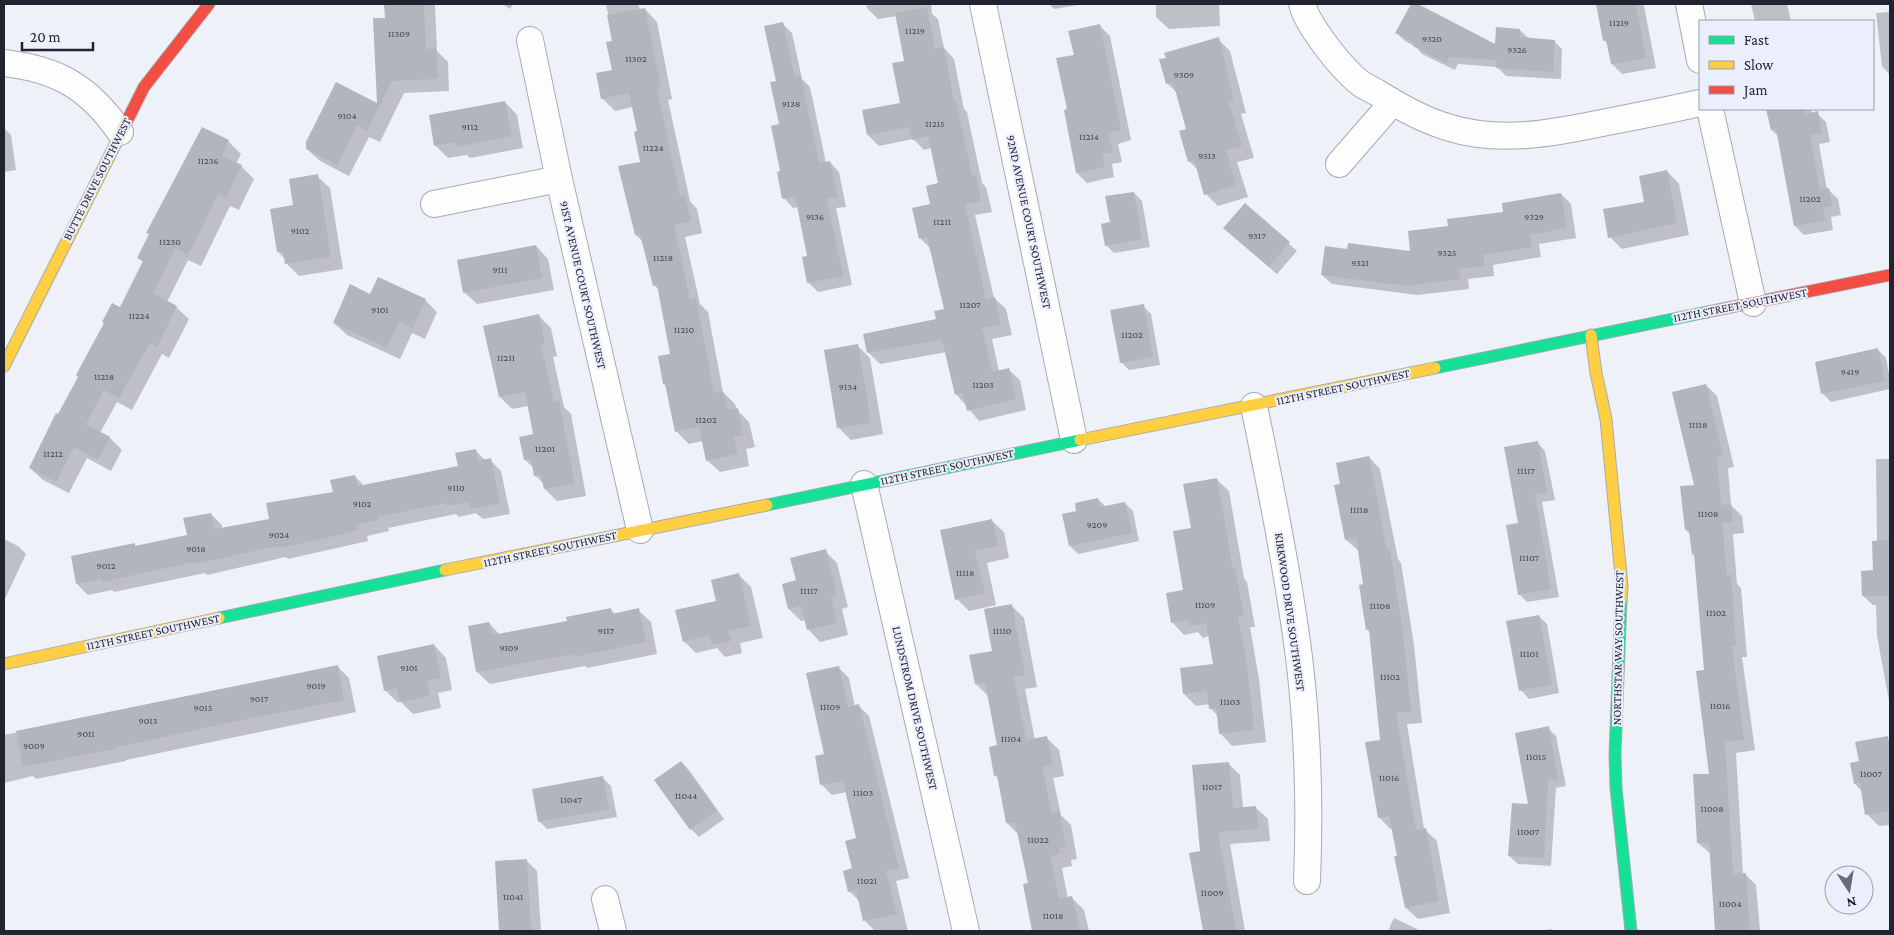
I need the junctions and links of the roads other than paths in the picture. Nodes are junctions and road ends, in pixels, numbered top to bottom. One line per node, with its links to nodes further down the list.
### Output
1 (209, 4): 11 (street, BUTTE DRIVE SOUTHWEST)
2 (984, 4): 20 (street, 92ND AVENUE COURT SOUTHWEST)
3 (1302, 4): 8 (street)
4 (1689, 4): 6 (street)
5 (530, 40): 13 (street, 91ST AVENUE COURT SOUTHWEST)
6 (1699, 55)
7 (4, 63): 11 (street)
8 (1392, 102): 9 (street); 12 (street)
9 (1699, 103)
10 (1710, 110): 16 (street)
11 (120, 132): 18 (street, BUTTE DRIVE SOUTHWEST)
12 (1339, 164)
13 (559, 178): 14 (street); 22 (street, 91ST AVENUE COURT SOUTHWEST)
14 (434, 204)
15 (1890, 275): 16 (street, 112TH STREET SOUTHWEST)
16 (1753, 303): 17 (street, 112TH STREET SOUTHWEST)
17 (1591, 335): 19 (street, 112TH STREET SOUTHWEST); 28 (street, NORTHSTAR WAY SOUTHWEST)
18 (4, 366)
19 (1254, 406): 20 (street, 112TH STREET SOUTHWEST); 24 (street, KIRKWOOD DRIVE SOUTHWEST)
20 (1074, 440): 21 (street, 112TH STREET SOUTHWEST)
21 (864, 484): 22 (street, 112TH STREET SOUTHWEST); 27 (street, LUNDSTROM DRIVE SOUTHWEST)
22 (640, 530): 23 (street, 112TH STREET SOUTHWEST)
23 (4, 664)
24 (1307, 881)
25 (605, 899): 26 (street)
26 (613, 931)
27 (966, 931)
28 (1631, 931)

